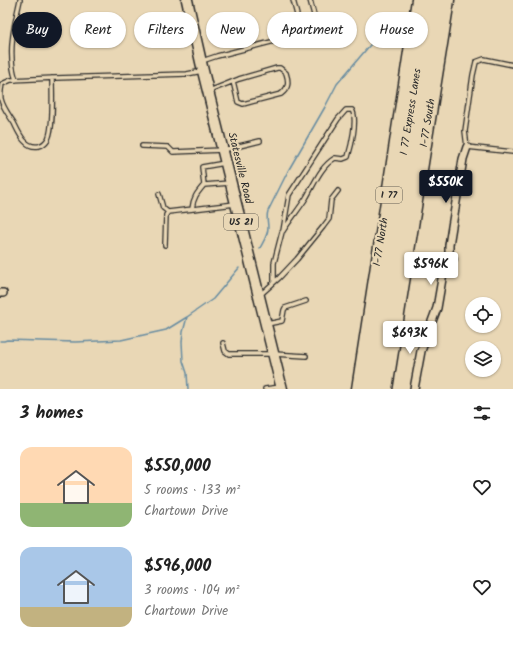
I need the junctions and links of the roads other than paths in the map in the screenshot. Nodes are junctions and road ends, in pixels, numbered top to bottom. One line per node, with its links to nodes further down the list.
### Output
1 (20, 0): 15 (lane)
2 (187, 0): 13 (main road, Statesville Road / US 21)
3 (293, 0): 9 (lane)
4 (310, 0): 10 (lane)
5 (418, 0): 44 (highway, I-77 North / I 77)
6 (428, 0): 45 (highway, I 77 Express Lanes / I 77)
7 (439, 0): 29 (highway, I 77 Express Lanes / I 77)
8 (448, 0): 34 (highway, I-77 South / I 77)
9 (296, 12)
10 (313, 12)
11 (267, 43): 13 (lane)
12 (513, 65): 20 (lane)
13 (202, 66): 14 (lane); 17 (main road, Statesville Road / US 21)
14 (52, 78): 15 (lane); 15 (lane)
15 (16, 80)
16 (233, 81): 16 (lane); 17 (lane)
17 (208, 92): 21 (main road, Statesville Road / US 21)
18 (260, 141): 21 (lane)
19 (142, 146): 21 (lane)
20 (467, 147): 22 (lane); 48 (street)
21 (223, 150): 23 (main road, Statesville Road / US 21)
22 (513, 152)
23 (226, 162): 24 (main road, Statesville Road / US 21); 25 (lane)
24 (231, 182): 25 (lane); 28 (main road, Statesville Road / US 21)
25 (204, 186): 30 (lane)
26 (338, 192): 35 (lane)
27 (159, 194): 31 (lane)
28 (236, 204): 30 (lane); 36 (main road, Statesville Road / US 21)
29 (405, 205): 34 (highway); 46 (highway, I 77 Express Lanes / I 77)
30 (192, 209): 31 (lane)
31 (168, 212): 33 (lane)
32 (283, 231): 32 (lane); 35 (lane)
33 (166, 245)
34 (403, 279): 47 (highway, I-77 South / I 77)
35 (274, 282): 36 (lane)
36 (259, 296): 38 (main road, Statesville Road / US 21)
37 (306, 300): 38 (lane)
38 (266, 325): 40 (main road, Statesville Road / US 21)
39 (223, 343): 40 (lane)
40 (274, 354): 41 (lane); 42 (main road, Statesville Road / US 21)
41 (306, 356)
42 (282, 388): 43 (lane)
43 (264, 389)
44 (358, 389)
45 (367, 389)
46 (376, 389)
47 (386, 389)
48 (414, 389)

